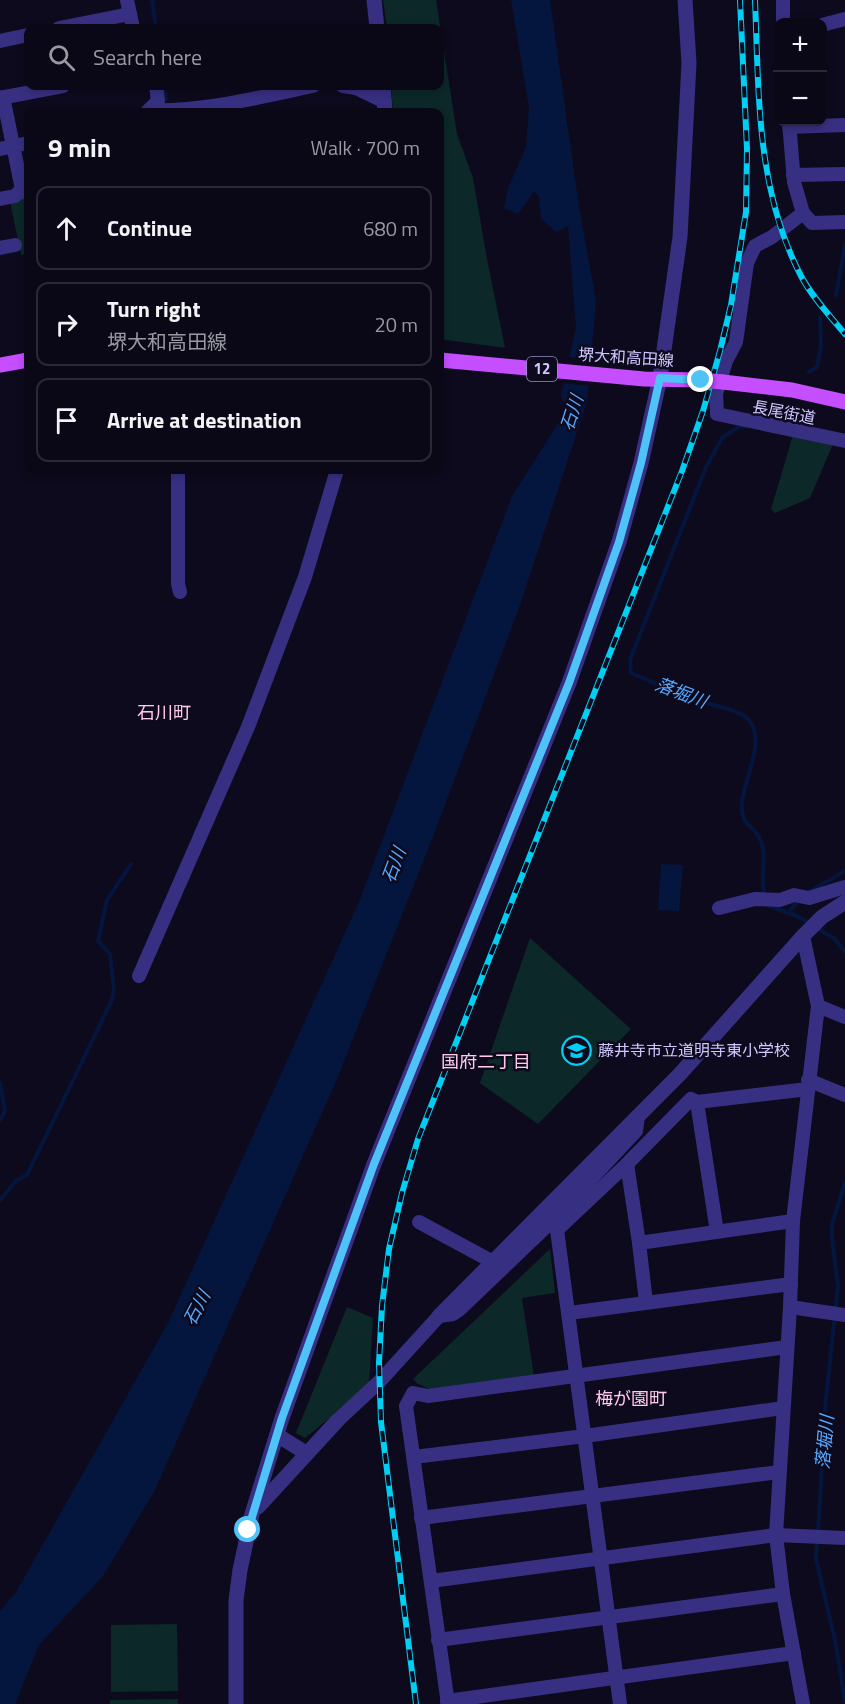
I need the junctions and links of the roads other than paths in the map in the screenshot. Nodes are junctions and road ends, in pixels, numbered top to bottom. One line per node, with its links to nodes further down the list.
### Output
1 (374, 0): 9 (street)
2 (685, 0): 39 (street)
3 (783, 0): 5 (street)
4 (128, 7): 7 (street); 8 (street)
5 (783, 18)
6 (845, 19): 10 (street)
7 (71, 24)
8 (132, 24)
9 (377, 24)
10 (827, 24)
11 (24, 36): 12 (street)
12 (0, 41)
13 (43, 90): 18 (street)
14 (157, 90): 20 (street)
15 (293, 90): 21 (street)
16 (359, 90): 19 (street)
17 (383, 90): 19 (street)
18 (2, 98): 26 (street)
19 (385, 107)
20 (151, 108)
21 (187, 108)
22 (827, 125): 23 (street)
23 (845, 125)
24 (789, 126): 28 (street)
25 (24, 145): 26 (street)
26 (7, 148): 29 (street)
27 (845, 174): 28 (street)
28 (793, 175): 32 (street)
29 (24, 189)
30 (24, 192): 31 (street)
31 (0, 199)
32 (803, 213): 33 (street); 41 (street, 長尾街道)
33 (845, 222)
34 (15, 245): 35 (street)
35 (0, 248)
36 (444, 360): 39 (main road, 堺大和高田線 / 12)
37 (24, 361): 38 (main road)
38 (0, 365)
39 (660, 378): 40 (main road, 堺大和高田線 / 12, bridge); 73 (street)
40 (845, 402)
41 (845, 441)
42 (178, 474): 44 (street)
43 (335, 474): 49 (street)
44 (180, 592)
45 (845, 887): 47 (street)
46 (845, 902): 48 (street)
47 (720, 908)
48 (803, 936): 50 (street); 55 (street)
49 (139, 976)
50 (818, 1006): 51 (street); 52 (street)
51 (845, 1017)
52 (808, 1085): 53 (street); 54 (street); 57 (street)
53 (845, 1095)
54 (697, 1102): 56 (street); 60 (street)
55 (638, 1116): 59 (street); 62 (street)
56 (627, 1164): 59 (street); 61 (street)
57 (793, 1221): 60 (street); 63 (street)
58 (419, 1222): 62 (street)
59 (553, 1226): 66 (street); 68 (street)
60 (717, 1232): 61 (street)
61 (639, 1243): 64 (street)
62 (493, 1262): 68 (street)
63 (791, 1284): 64 (street); 65 (street)
64 (646, 1302): 66 (street)
65 (790, 1307): 67 (street); 69 (street)
66 (569, 1313): 70 (street)
67 (838, 1314)
68 (439, 1316): 72 (street)
69 (787, 1347): 70 (street); 71 (street)
70 (578, 1375): 74 (street); 76 (street)
71 (783, 1408): 74 (street); 77 (street)
72 (337, 1421): 75 (street)
73 (277, 1435): 75 (street); 79 (street)
74 (585, 1436): 76 (street); 78 (street)
75 (306, 1453): 79 (street)
76 (414, 1457): 80 (street)
77 (779, 1472): 78 (street); 81 (street)
78 (592, 1496): 80 (street); 83 (street)
79 (252, 1514): 91 (street)
80 (421, 1518): 84 (street)
81 (776, 1535): 82 (street); 83 (street); 85 (street)
82 (845, 1538)
83 (600, 1557): 84 (street); 86 (street)
84 (431, 1581): 87 (street)
85 (783, 1594): 86 (street); 88 (street)
86 (608, 1617): 87 (street); 89 (street)
87 (438, 1640): 90 (street)
88 (794, 1653): 89 (street); 93 (street)
89 (616, 1677): 90 (street); 92 (street)
90 (447, 1702)
91 (236, 1704)
92 (620, 1704)
93 (803, 1704)

